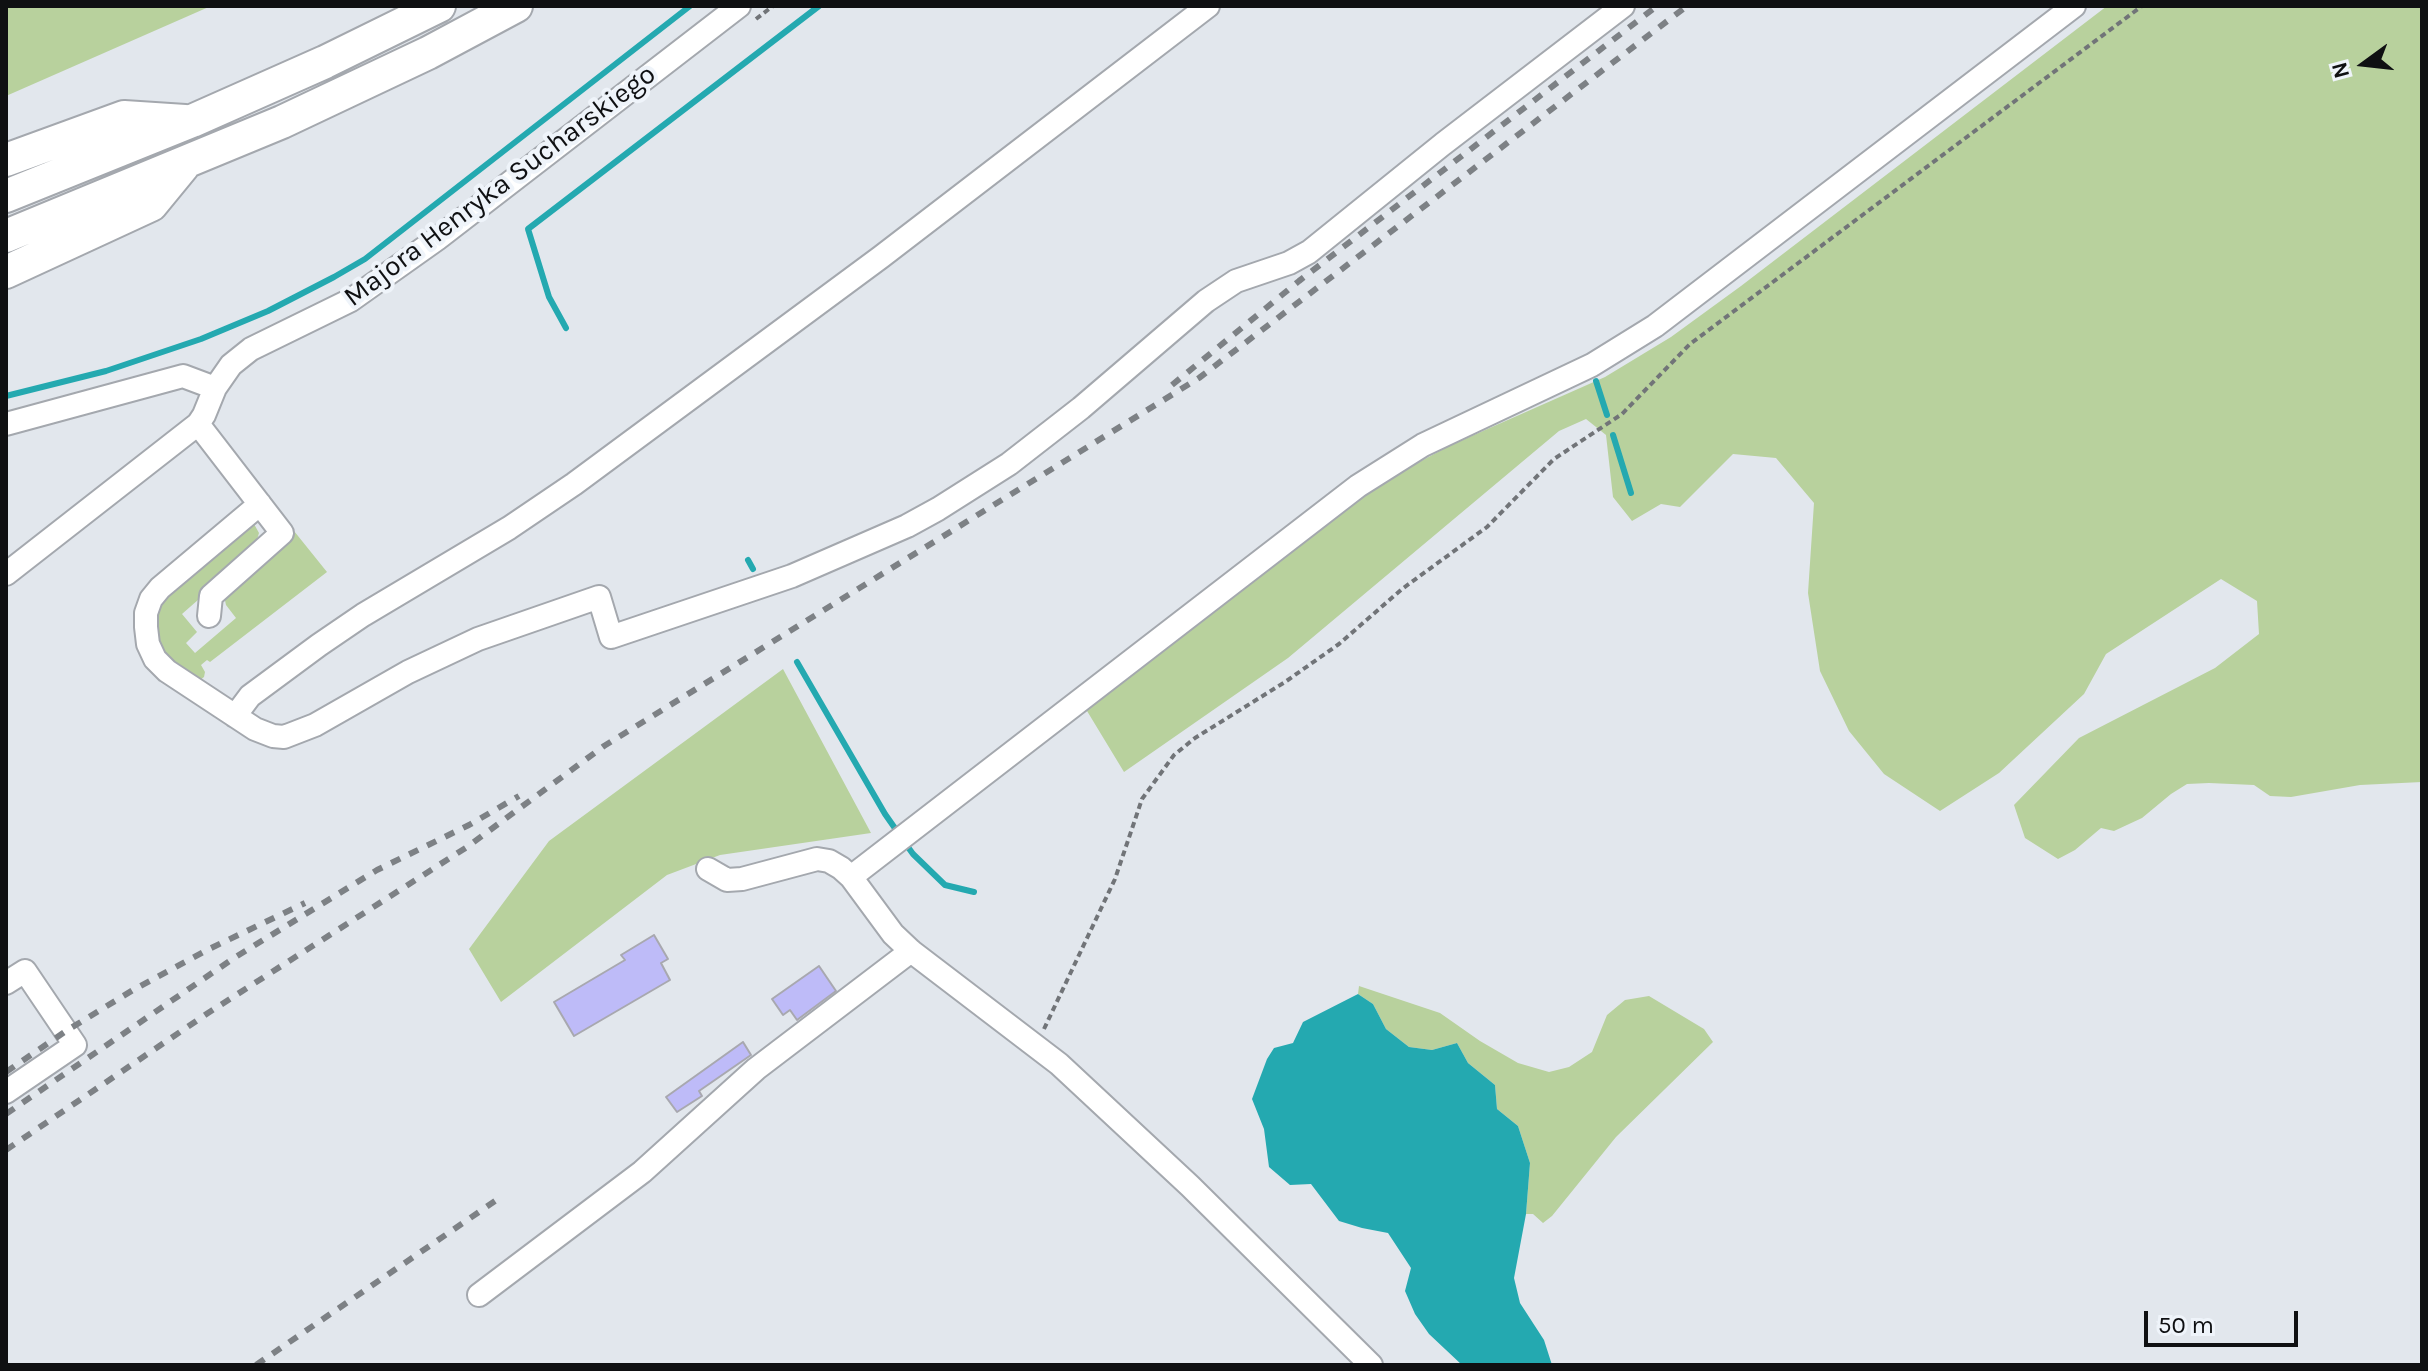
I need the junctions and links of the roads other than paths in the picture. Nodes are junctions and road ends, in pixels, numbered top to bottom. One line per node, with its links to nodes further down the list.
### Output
1 (439, 6): 7 (highway)
2 (516, 6): 9 (highway)
3 (739, 6): 13 (street, Majora Henryka Sucharskiego)
4 (1208, 6): 19 (street)
5 (1623, 6): 19 (street)
6 (2074, 6): 21 (street)
7 (192, 121): 8 (highway); 10 (highway)
8 (6, 160)
9 (185, 164): 11 (highway); 12 (highway)
10 (6, 196)
11 (6, 236)
12 (6, 272)
13 (215, 388): 14 (street); 15 (street, Majora Henryka Sucharskiego)
14 (6, 424)
15 (198, 424): 16 (street); 17 (street, Majora Henryka Sucharskiego)
16 (260, 504): 18 (street); 19 (street)
17 (6, 574)
18 (209, 616)
19 (235, 716)
20 (708, 869): 21 (street)
21 (851, 877): 22 (street)
22 (911, 951): 25 (street); 26 (street)
23 (6, 983): 24 (street)
24 (6, 1092)
25 (479, 1295)
26 (1371, 1365)

